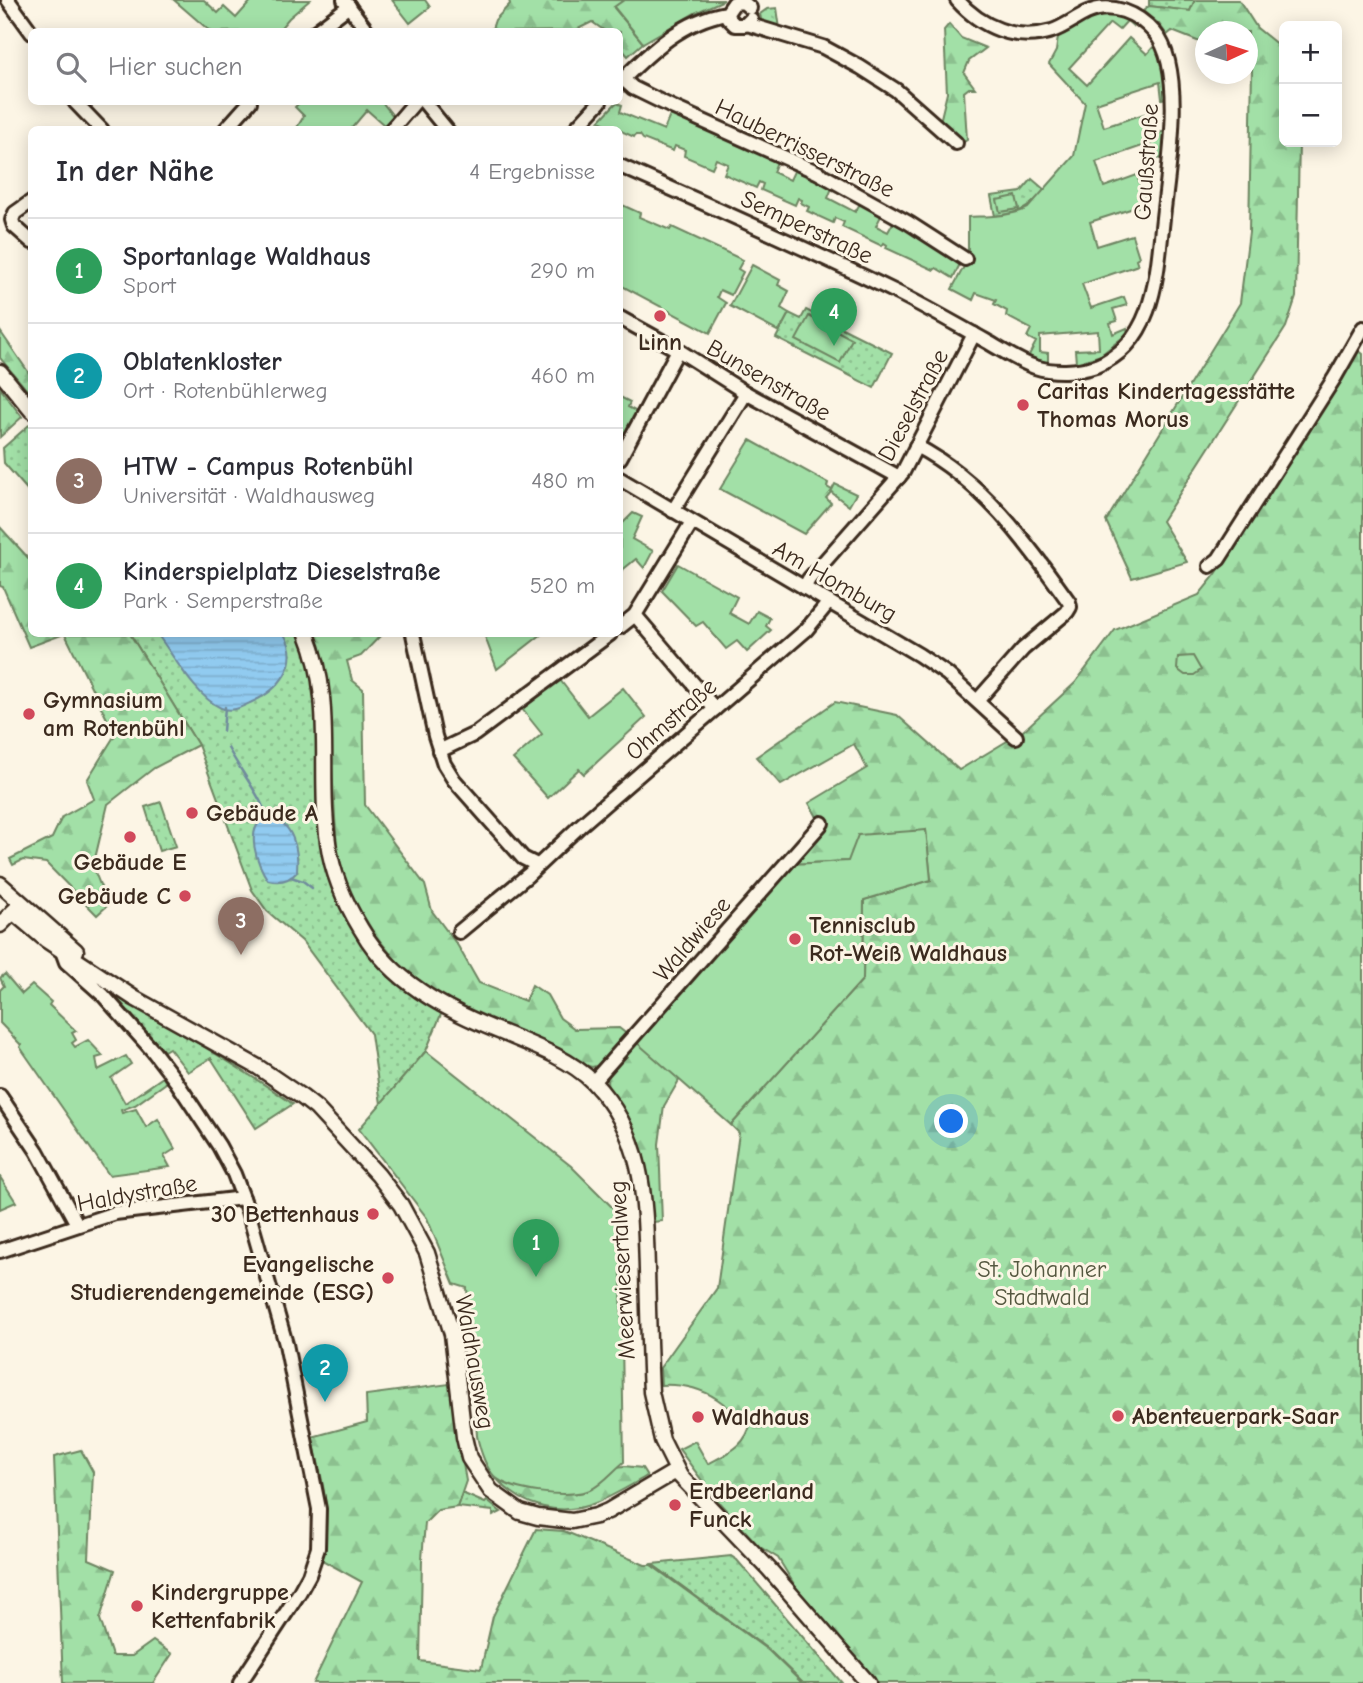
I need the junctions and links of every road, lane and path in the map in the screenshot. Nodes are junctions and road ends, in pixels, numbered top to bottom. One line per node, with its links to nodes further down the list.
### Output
1 (8, 0): 7 (street)
2 (957, 0): 29 (street, Gaußstraße)
3 (346, 3): 8 (street); 9 (street)
4 (755, 4): 5 (street); 6 (street)
5 (727, 13): 6 (street); 10 (street)
6 (747, 24): 22 (street)
7 (28, 28)
8 (319, 28)
9 (365, 28)
10 (623, 79)
11 (623, 82): 26 (street, Hauberrisserstraße)
12 (78, 105): 17 (street)
13 (247, 105): 18 (street)
14 (412, 105): 19 (street)
15 (426, 105): 20 (street)
16 (597, 105): 21 (street)
17 (98, 126)
18 (229, 126)
19 (394, 126)
20 (443, 126)
21 (578, 126)
22 (956, 143)
23 (623, 167): 29 (street, Semperstraße)
24 (28, 204): 25 (street)
25 (28, 239)
26 (965, 260)
27 (623, 320): 30 (street, Bunsenstraße)
28 (1363, 328): 40 (street)
29 (974, 334): 34 (street, Dieselstraße)
30 (678, 350): 32 (street, Bunsenstraße); 35 (street)
31 (0, 372): 33 (main road)
32 (746, 393): 36 (street, Bunsenstraße); 38 (street)
33 (28, 406)
34 (916, 446): 36 (street, Dieselstraße); 48 (street)
35 (623, 452)
36 (899, 477): 41 (street, Dieselstraße)
37 (623, 481): 38 (street, Am Homburg)
38 (673, 511): 39 (street, Am Homburg)
39 (692, 522): 41 (street, Am Homburg); 43 (street)
40 (1210, 566)
41 (804, 588): 42 (street, Am Homburg)
42 (829, 602): 48 (street, Am Homburg); 49 (street, Ohmstraße)
43 (635, 615): 44 (street); 49 (street)
44 (623, 625)
45 (308, 637): 61 (main road, Meerwiesertalweg)
46 (414, 637): 51 (street)
47 (606, 637): 51 (street)
48 (978, 701): 50 (street, Am Homburg)
49 (715, 709): 53 (street, Ohmstraße)
50 (1016, 737)
51 (439, 751): 53 (street)
52 (822, 823): 61 (street, Waldwiese)
53 (537, 865): 57 (street, Ohmstraße)
54 (0, 884): 55 (main road)
55 (18, 908): 56 (main road); 58 (main road); 59 (main road)
56 (0, 925)
57 (459, 932)
58 (62, 951): 59 (main road); 60 (street)
59 (105, 978): 60 (street); 66 (main road, Waldhausweg)
60 (103, 995): 63 (street)
61 (593, 1082): 66 (main road, Meerwiesertalweg)
62 (0, 1096): 64 (street)
63 (243, 1198): 64 (street, Haldystraße); 67 (street)
64 (77, 1224): 65 (street, Haldystraße)
65 (0, 1251)
66 (676, 1471): 68 (main road, Meerwiesertalweg)
67 (240, 1683)
68 (869, 1683)

